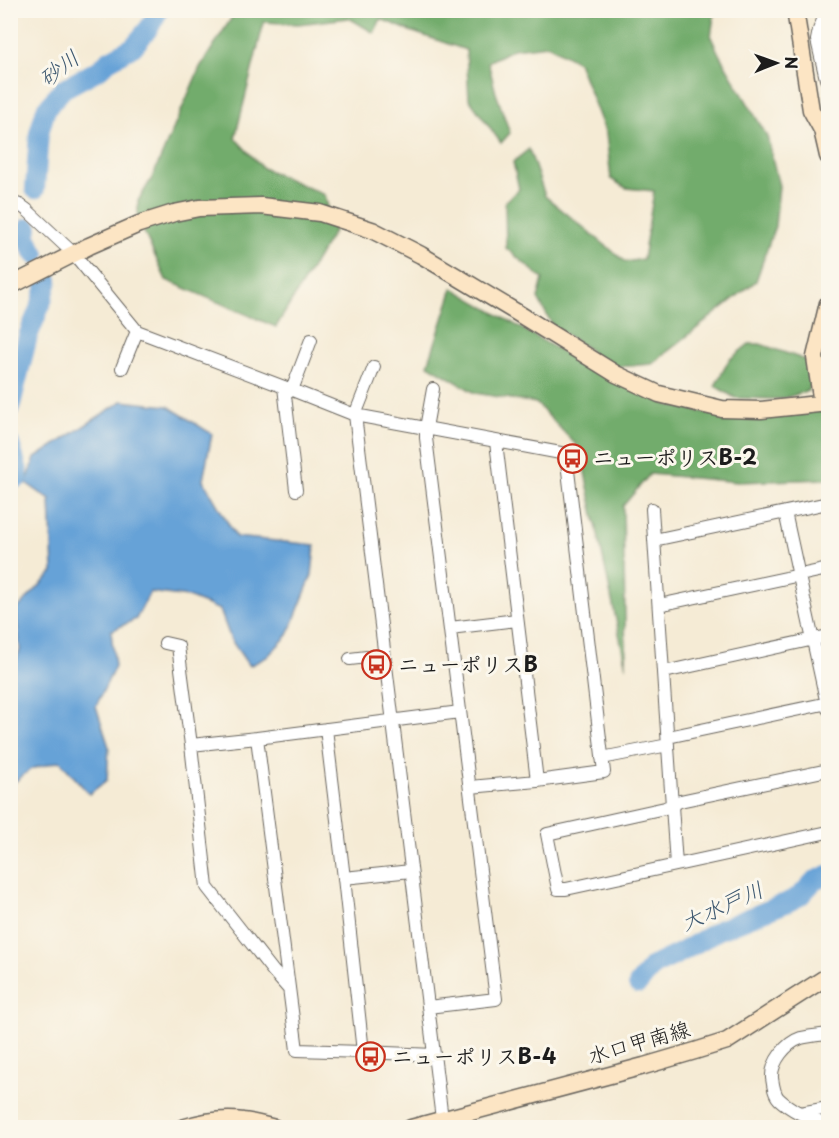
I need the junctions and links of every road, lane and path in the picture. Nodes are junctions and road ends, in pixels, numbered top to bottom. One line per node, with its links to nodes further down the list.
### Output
1 (795, 10): 4 (street)
2 (827, 10): 3 (street)
3 (828, 81)
4 (828, 156)
5 (10, 202): 6 (street)
6 (74, 254): 7 (street); 9 (street); 15 (street)
7 (10, 286)
8 (828, 303): 15 (street)
9 (137, 331): 12 (street); 13 (street)
10 (311, 340): 13 (street)
11 (374, 367): 16 (street)
12 (122, 368)
13 (288, 388): 16 (street); 19 (street)
14 (433, 389): 17 (street)
15 (825, 404)
16 (355, 415): 17 (street); 32 (street)
17 (426, 428): 18 (street); 28 (street)
18 (496, 441): 27 (street); 42 (street)
19 (296, 490)
20 (828, 502): 22 (street)
21 (652, 509): 23 (street)
22 (785, 512): 23 (street); 25 (street)
23 (654, 540): 26 (street)
24 (828, 568): 25 (street)
25 (799, 575): 26 (street); 30 (street)
26 (659, 605): 34 (street)
27 (517, 620): 28 (street); 44 (street)
28 (450, 628): 36 (street)
29 (828, 636): 30 (street)
30 (813, 639): 34 (street); 35 (street)
31 (165, 643): 41 (street)
32 (384, 655): 33 (street); 37 (street)
33 (350, 659)
34 (664, 672): 40 (street)
35 (828, 705): 40 (street)
36 (460, 712): 37 (street); 45 (street)
37 (393, 720): 38 (street); 49 (street)
38 (326, 729): 39 (street); 50 (street)
39 (257, 738): 41 (street); 52 (street)
40 (668, 741): 42 (street); 46 (street)
41 (191, 745): 52 (street)
42 (602, 758): 44 (street)
43 (828, 770): 46 (street)
44 (537, 781): 45 (street)
45 (470, 787): 53 (street)
46 (672, 805): 48 (street); 48 (street)
47 (828, 832): 48 (street)
48 (676, 865)
49 (411, 871): 50 (street); 53 (street)
50 (344, 878): 55 (street)
51 (828, 976): 59 (street, 水口甲南線)
52 (289, 989): 55 (street)
53 (428, 1007): 56 (street)
54 (828, 1034): 58 (street)
55 (363, 1052): 56 (street)
56 (434, 1055): 59 (street)
57 (828, 1108): 58 (street)
58 (800, 1113): 60 (street)
59 (442, 1119): 63 (street, 水口甲南線)
60 (828, 1126)
61 (182, 1128): 62 (street)
62 (275, 1128)
63 (411, 1128)

